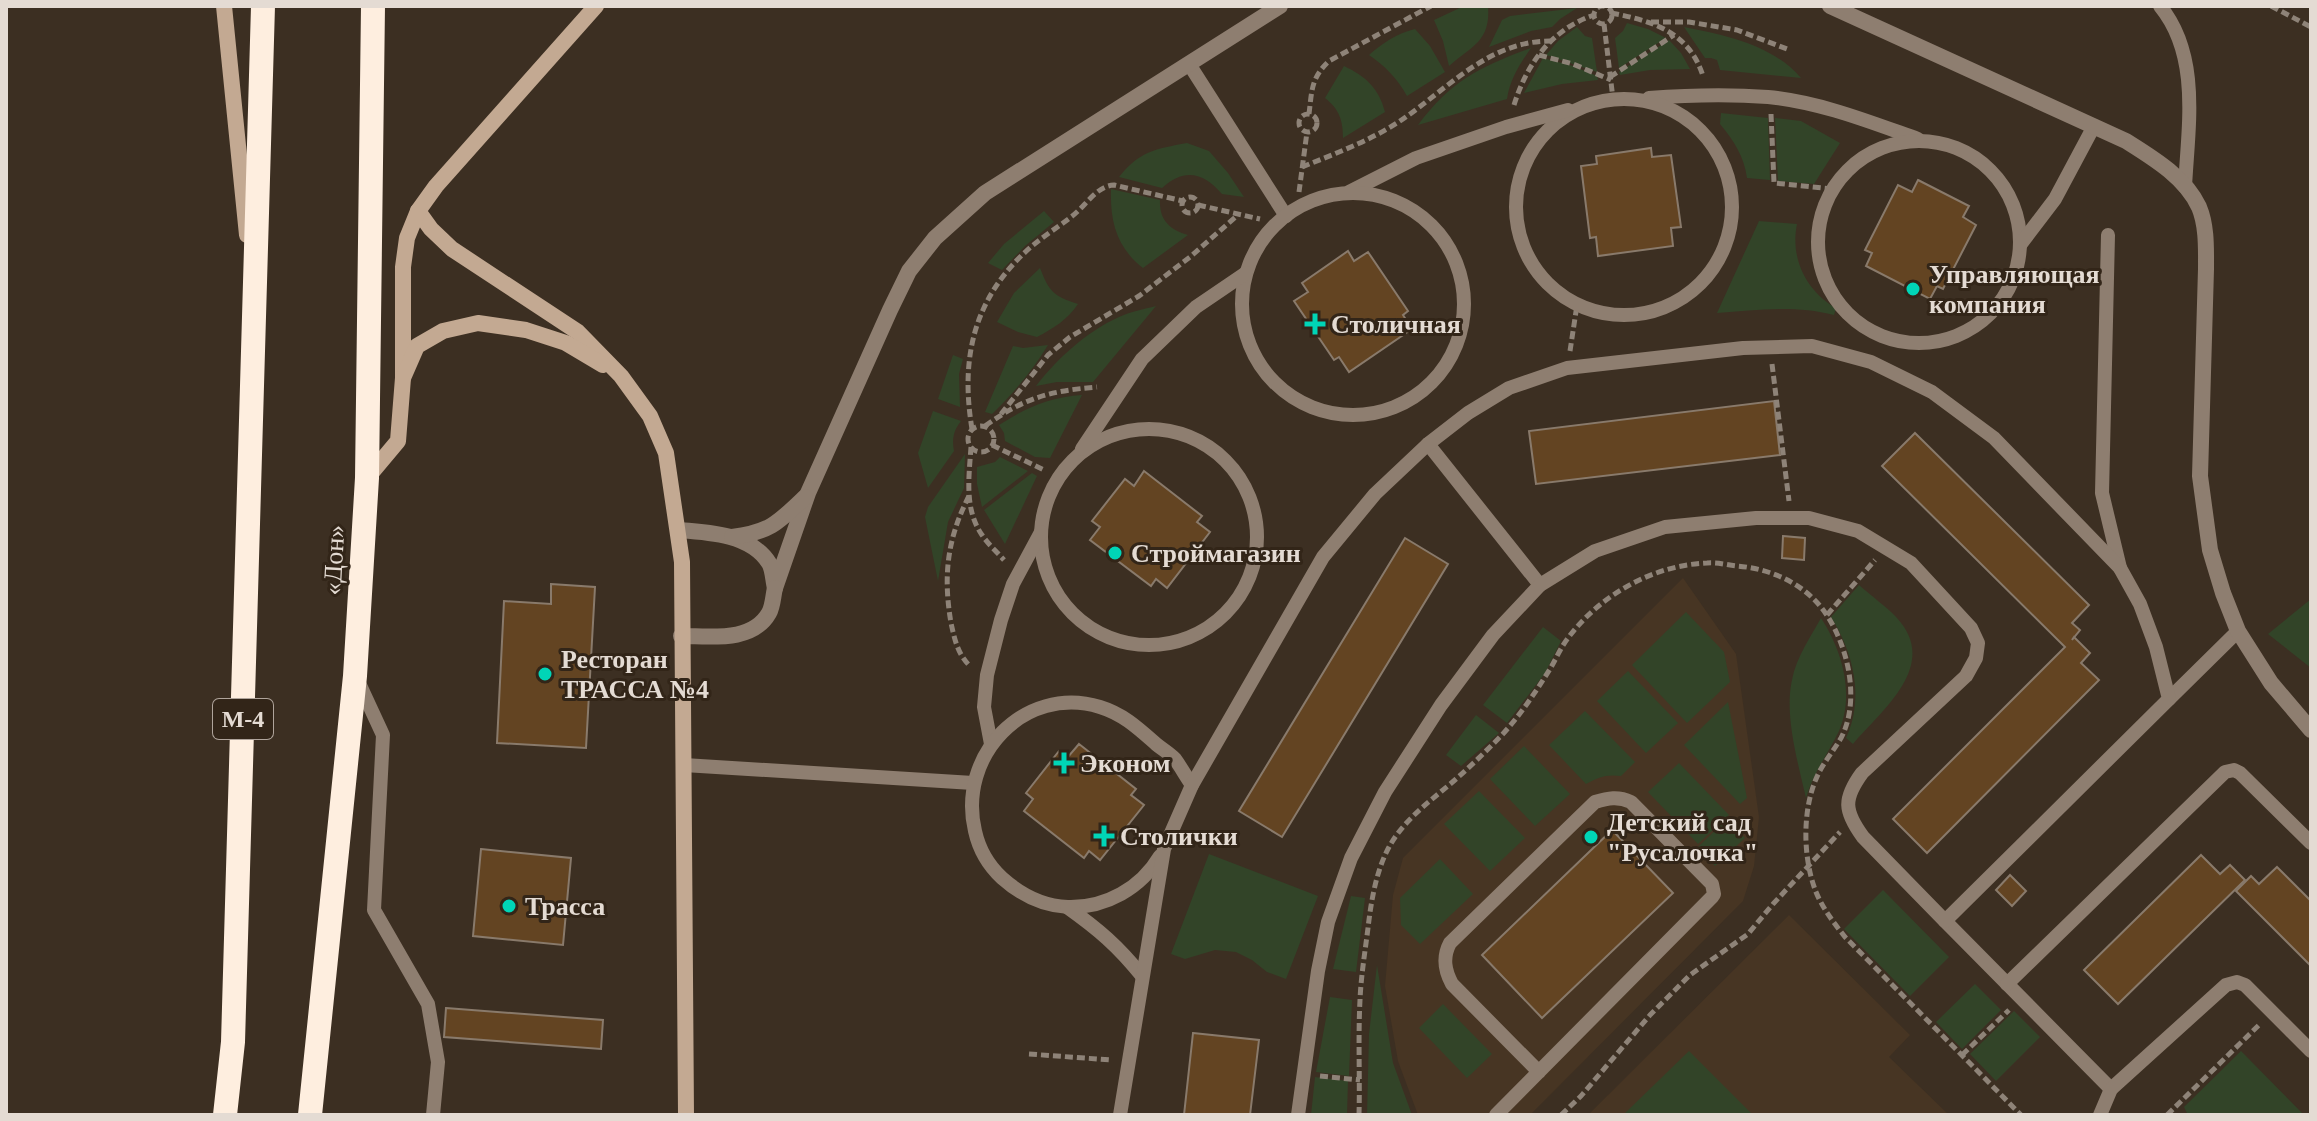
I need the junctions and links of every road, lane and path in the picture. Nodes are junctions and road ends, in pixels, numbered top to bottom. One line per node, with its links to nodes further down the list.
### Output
1 (224, 6): 47 (street)
2 (263, 6): 47 (highway, М-4)
3 (373, 6): 61 (highway, «Дон»)
4 (596, 6): 39 (street)
5 (1280, 6): 20 (street)
6 (1431, 6): 28 (path)
7 (1830, 6): 29 (street)
8 (2160, 6): 33 (lane)
9 (2271, 6): 15 (path)
10 (1596, 7): 11 (path); 12 (path)
11 (1611, 13): 13 (path); 14 (path)
12 (1594, 15): 14 (path); 17 (path)
13 (1651, 22): 16 (path); 18 (path)
14 (1604, 24): 21 (path)
15 (2311, 27)
16 (1674, 34): 21 (path); 22 (path)
17 (1550, 41): 19 (path); 32 (path)
18 (1787, 49)
19 (1539, 55): 21 (path); 27 (path)
20 (1189, 64): 41 (lane); 62 (street)
21 (1611, 79): 24 (path)
22 (1704, 80)
23 (1771, 97): 25 (lane); 31 (lane); 34 (path)
24 (1613, 99): 25 (lane); 26 (lane)
25 (1634, 99): 46 (lane)
26 (1592, 103): 36 (lane); 46 (lane)
27 (1514, 106)
28 (1309, 114): 30 (path); 30 (path)
29 (2094, 126): 33 (street); 44 (lane)
30 (1307, 132): 32 (path)
31 (1922, 141): 34 (lane); 44 (lane)
32 (1302, 167): 35 (path)
33 (2185, 187): 74 (street)
34 (1833, 189): 44 (lane)
35 (1299, 192)
36 (1346, 193): 41 (lane); 45 (lane)
37 (1183, 201): 38 (path); 38 (path); 55 (path)
38 (1198, 205): 40 (path)
39 (418, 211): 50 (street); 51 (street)
40 (1239, 214): 42 (path); 53 (path)
41 (1286, 216): 45 (lane)
42 (1260, 219)
43 (2108, 235): 70 (lane)
44 (2020, 245)
45 (1246, 273): 59 (lane)
46 (1577, 305): 49 (path)
47 (255, 323): 101 (highway, М-4)
48 (1770, 347): 56 (lane); 64 (path); 70 (lane)
49 (1570, 351)
50 (621, 376): 51 (street); 65 (street)
51 (403, 378): 61 (street)
52 (1097, 387): 53 (path)
53 (1001, 414): 54 (path)
54 (985, 426): 55 (path); 57 (path)
55 (972, 429): 58 (path)
56 (1428, 444): 71 (lane); 83 (lane)
57 (992, 445): 58 (path); 60 (path)
58 (971, 447): 63 (path)
59 (1077, 457): 66 (lane); 66 (lane)
60 (1044, 470)
61 (367, 478): 77 (highway, «Дон»)
62 (808, 493): 67 (street); 72 (street)
63 (969, 496): 69 (path); 76 (path)
64 (1791, 518): 68 (lane); 71 (lane)
65 (678, 530): 67 (street); 75 (street)
66 (1041, 531): 80 (lane)
67 (732, 537): 72 (street)
68 (1886, 547): 73 (path); 84 (lane)
69 (1004, 560)
70 (2120, 568): 78 (lane)
71 (1540, 585): 98 (lane)
72 (775, 588): 75 (street)
73 (1827, 615)
74 (2238, 631): 78 (lane); 79 (street)
75 (681, 636): 81 (street)
76 (972, 668)
77 (355, 676): 102 (highway, «Дон»); 103 (lane)
78 (2169, 699): 88 (lane)
79 (2311, 730)
80 (991, 744): 82 (lane); 83 (lane)
81 (684, 765): 82 (lane); 104 (street)
82 (973, 783): 87 (lane)
83 (1192, 785): 86 (lane)
84 (1852, 820): 88 (lane); 108 (path)
85 (2311, 843): 90 (lane)
86 (1164, 849): 87 (lane); 89 (lane)
87 (1067, 907): 89 (lane)
88 (1945, 921): 90 (lane)
89 (1142, 976): 96 (lane)
90 (2007, 984): 91 (lane)
91 (2021, 998): 95 (path); 100 (lane)
92 (2272, 1012): 93 (lane); 100 (lane); 110 (path)
93 (2311, 1051)
94 (1029, 1054): 96 (path)
95 (1962, 1055)
96 (1128, 1061): 105 (lane)
97 (1539, 1072): 97 (lane); 107 (lane)
98 (1304, 1074): 99 (path); 106 (lane)
99 (1360, 1080)
100 (2111, 1089): 109 (lane)
101 (225, 1115)
102 (310, 1115)
103 (433, 1115)
104 (686, 1115)
105 (1120, 1115)
106 (1298, 1115)
107 (1496, 1115)
108 (1561, 1115)
109 (2100, 1115)
110 (2167, 1115)

